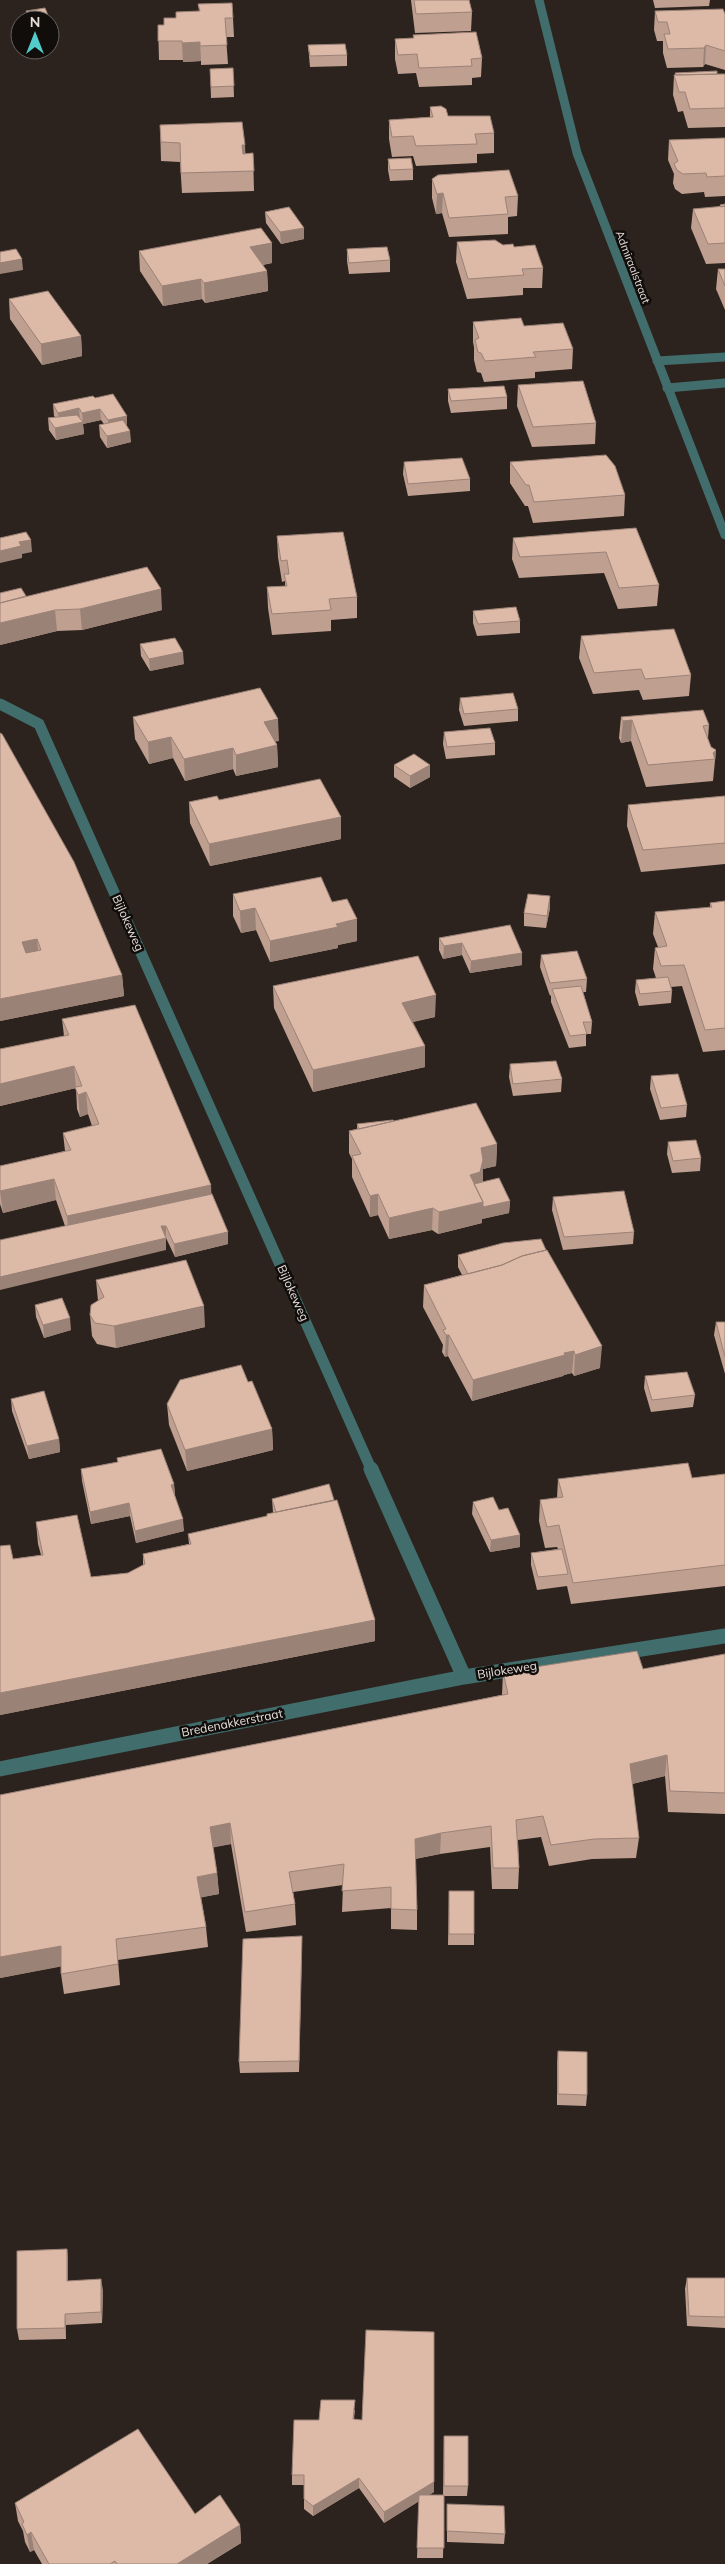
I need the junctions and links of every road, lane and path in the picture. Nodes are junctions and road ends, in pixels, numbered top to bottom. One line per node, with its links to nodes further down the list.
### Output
1 (539, 0): 3 (street, Admiraalstraat)
2 (725, 357): 3 (street)
3 (657, 361): 5 (street, Admiraalstraat)
4 (725, 383): 5 (street)
5 (667, 388): 6 (street, Admiraalstraat)
6 (725, 535)
7 (0, 704): 9 (street, Bijlokeweg)
8 (725, 1636): 9 (street, Bijlokeweg)
9 (464, 1677): 10 (street, Bredenakkerstraat)
10 (0, 1769)

